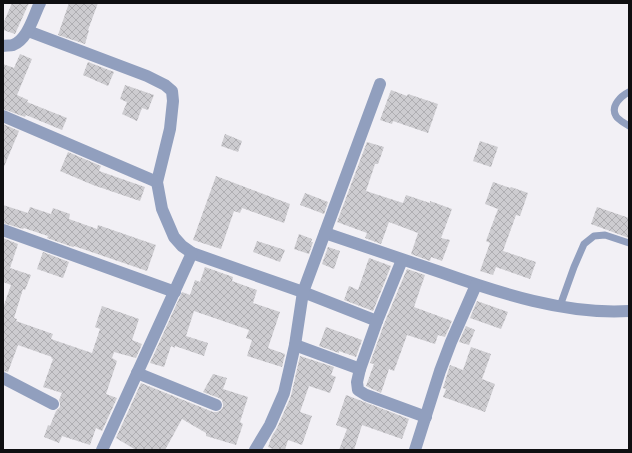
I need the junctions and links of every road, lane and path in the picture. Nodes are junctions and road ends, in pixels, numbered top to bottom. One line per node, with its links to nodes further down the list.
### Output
1 (40, 3): 2 (street)
2 (28, 31): 3 (street); 8 (street)
3 (3, 46)
4 (380, 84): 10 (street)
5 (629, 92): 7 (lane)
6 (3, 116): 8 (street)
7 (629, 126)
8 (158, 182): 12 (street)
9 (3, 230): 15 (street)
10 (325, 233): 13 (street); 16 (street)
11 (629, 243): 17 (lane)
12 (192, 253): 15 (street); 16 (street)
13 (402, 260): 14 (street); 19 (street)
14 (476, 285): 17 (street); 26 (street)
15 (175, 292): 22 (street)
16 (303, 292): 19 (street); 20 (street)
17 (560, 306): 18 (street)
18 (629, 311)
19 (377, 321): 21 (street)
20 (295, 345): 21 (street); 27 (street)
21 (360, 369): 26 (street)
22 (137, 373): 25 (street); 28 (street)
23 (3, 378): 24 (street)
24 (53, 404)
25 (216, 406)
26 (426, 417): 29 (street)
27 (258, 449)
28 (102, 450)
29 (416, 450)

